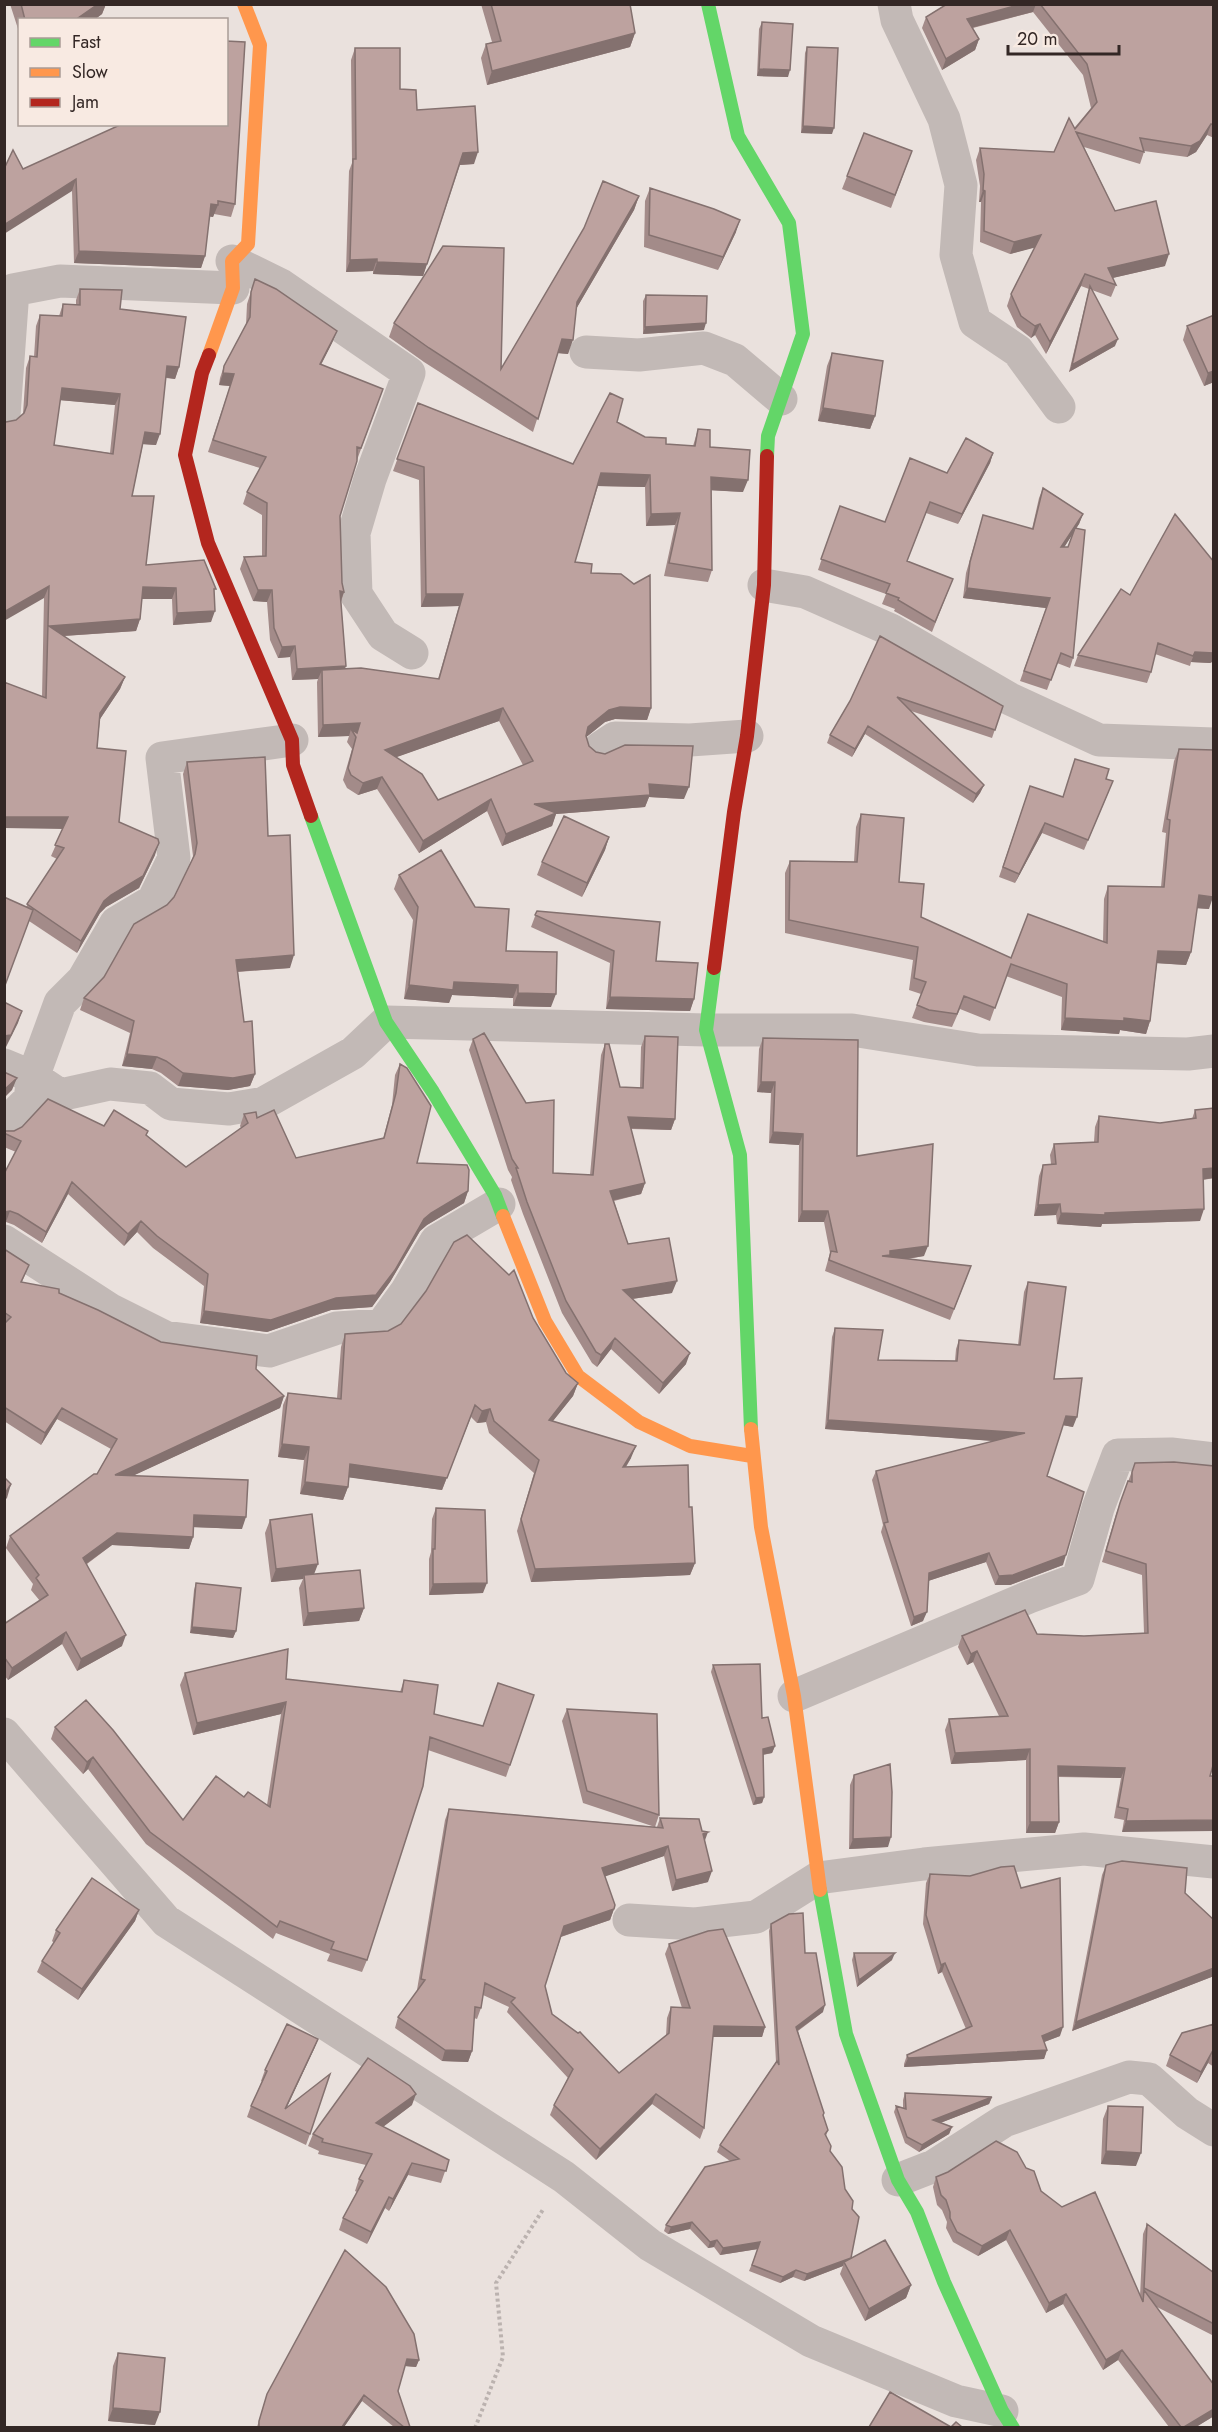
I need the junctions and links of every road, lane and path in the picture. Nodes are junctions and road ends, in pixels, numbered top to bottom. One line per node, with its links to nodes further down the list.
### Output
1 (244, 4): 4 (street)
2 (708, 4): 7 (street)
3 (894, 4): 8 (street)
4 (233, 274): 5 (street); 11 (street); 13 (street)
5 (9, 286): 9 (street)
6 (586, 352): 7 (street)
7 (781, 399): 10 (street)
8 (1059, 407)
9 (4, 415)
10 (764, 585): 12 (street); 14 (street)
11 (412, 653)
12 (747, 736): 15 (street); 17 (street)
13 (292, 740): 16 (street); 19 (street)
14 (1214, 744)
15 (600, 748)
16 (386, 1022): 17 (street); 19 (street); 21 (street)
17 (706, 1030): 18 (street); 23 (street)
18 (1214, 1051)
19 (19, 1071): 20 (street)
20 (4, 1125)
21 (499, 1204): 22 (street); 23 (street)
22 (4, 1241)
23 (752, 1456): 25 (street)
24 (1214, 1459): 25 (street)
25 (795, 1696): 28 (street)
26 (4, 1734): 31 (street)
27 (1214, 1862): 28 (street)
28 (818, 1878): 29 (street); 32 (street)
29 (629, 1920)
30 (1214, 2130): 32 (street)
31 (564, 2177): 33 (street); 34 (path)
32 (898, 2180): 33 (street)
33 (1008, 2419)
34 (475, 2427)

